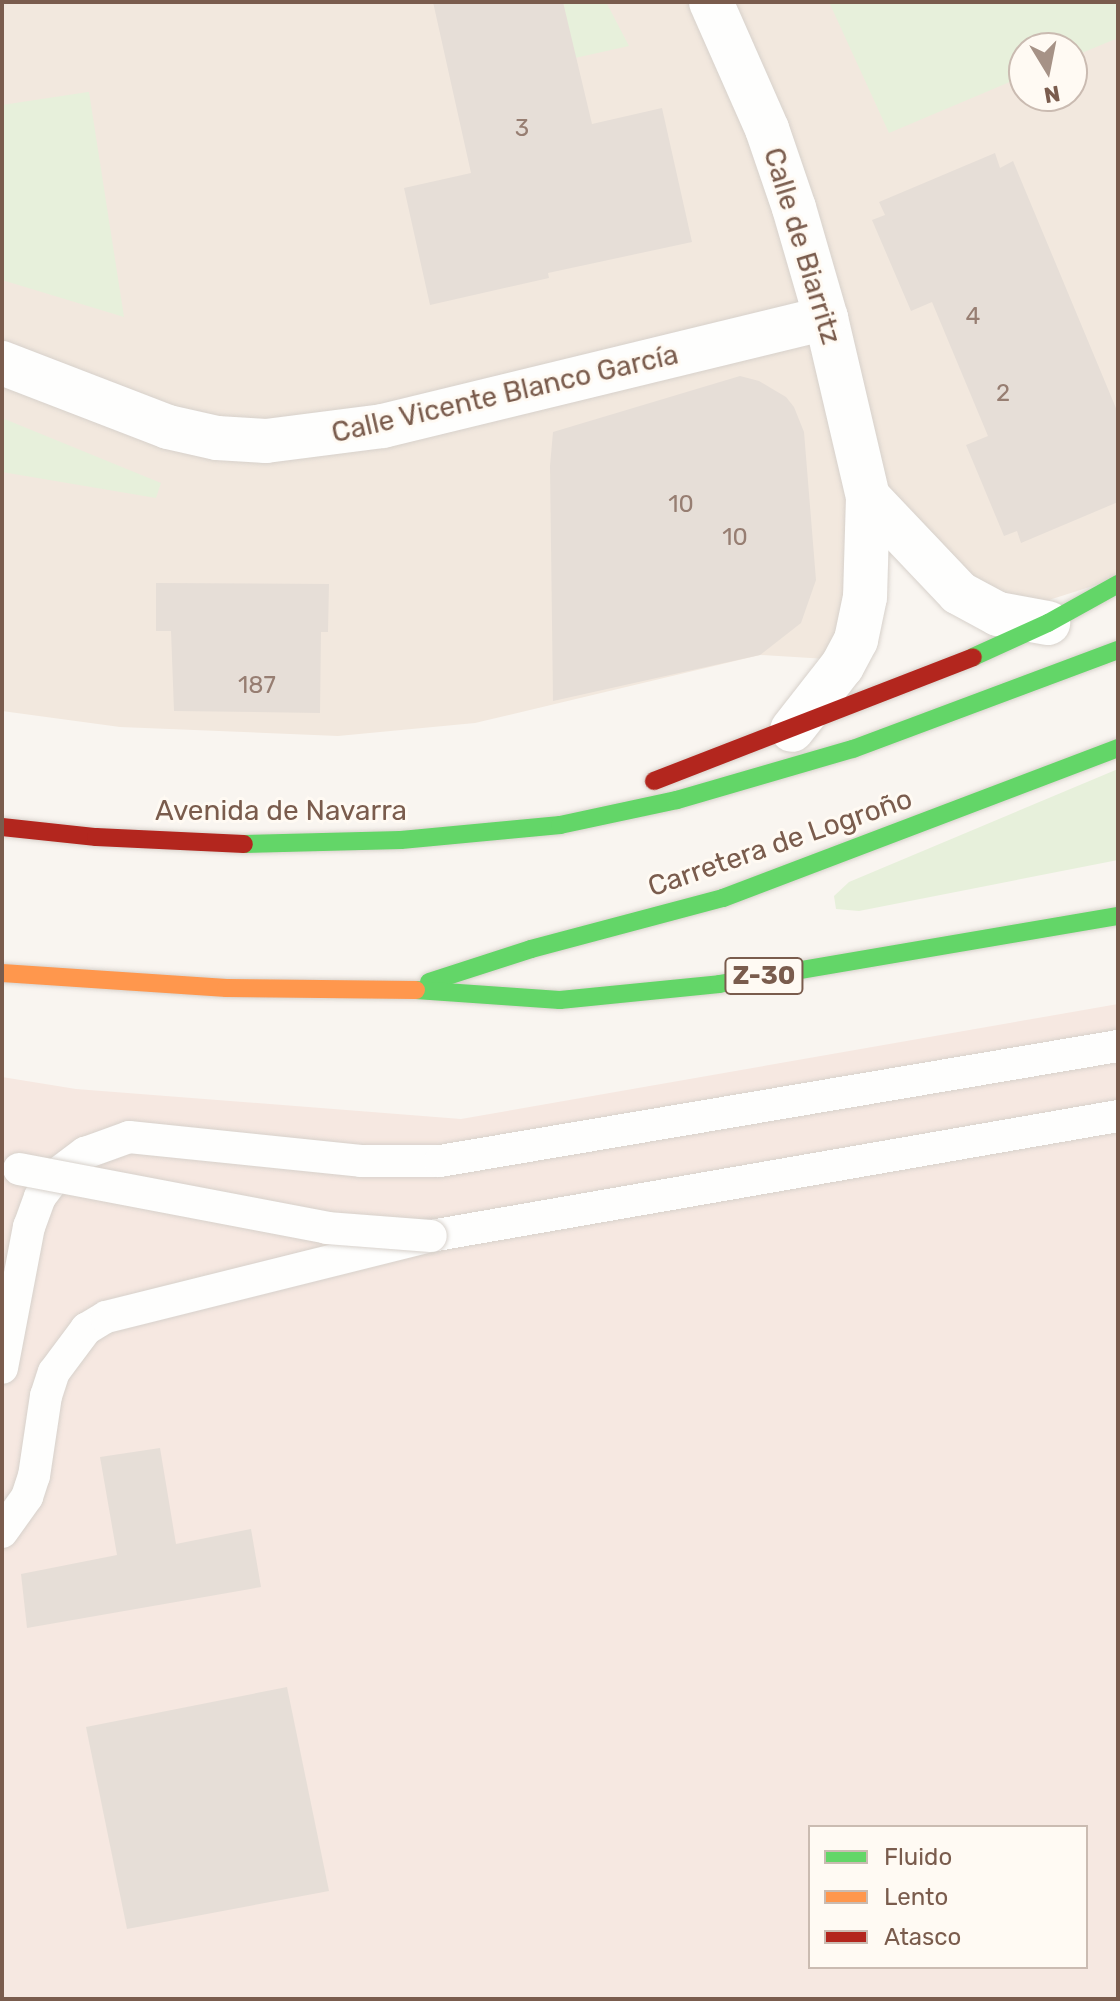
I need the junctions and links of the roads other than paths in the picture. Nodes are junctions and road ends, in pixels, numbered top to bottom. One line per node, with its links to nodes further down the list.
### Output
1 (711, 2): 2 (street, Calle de Biarritz)
2 (826, 318): 3 (street, Calle Vicente Blanco García); 4 (street, Calle de Biarritz)
3 (2, 363)
4 (868, 497): 6 (street); 8 (street, Calle de Biarritz)
5 (1118, 584): 6 (main road)
6 (1048, 623): 8 (main road)
7 (1118, 650): 10 (main road)
8 (792, 730): 10 (main road)
9 (1118, 748): 14 (main road, Carretera de Logroño)
10 (560, 825): 11 (main road, Avenida de Navarra)
11 (2, 827)
12 (1118, 916): 14 (main road, Z-30)
13 (2, 973): 14 (main road)
14 (408, 989)
15 (1118, 1046): 19 (lane)
16 (1118, 1116): 18 (lane)
17 (8, 1168): 18 (lane, bridge)
18 (431, 1236): 20 (lane)
19 (2, 1368)
20 (2, 1532)

